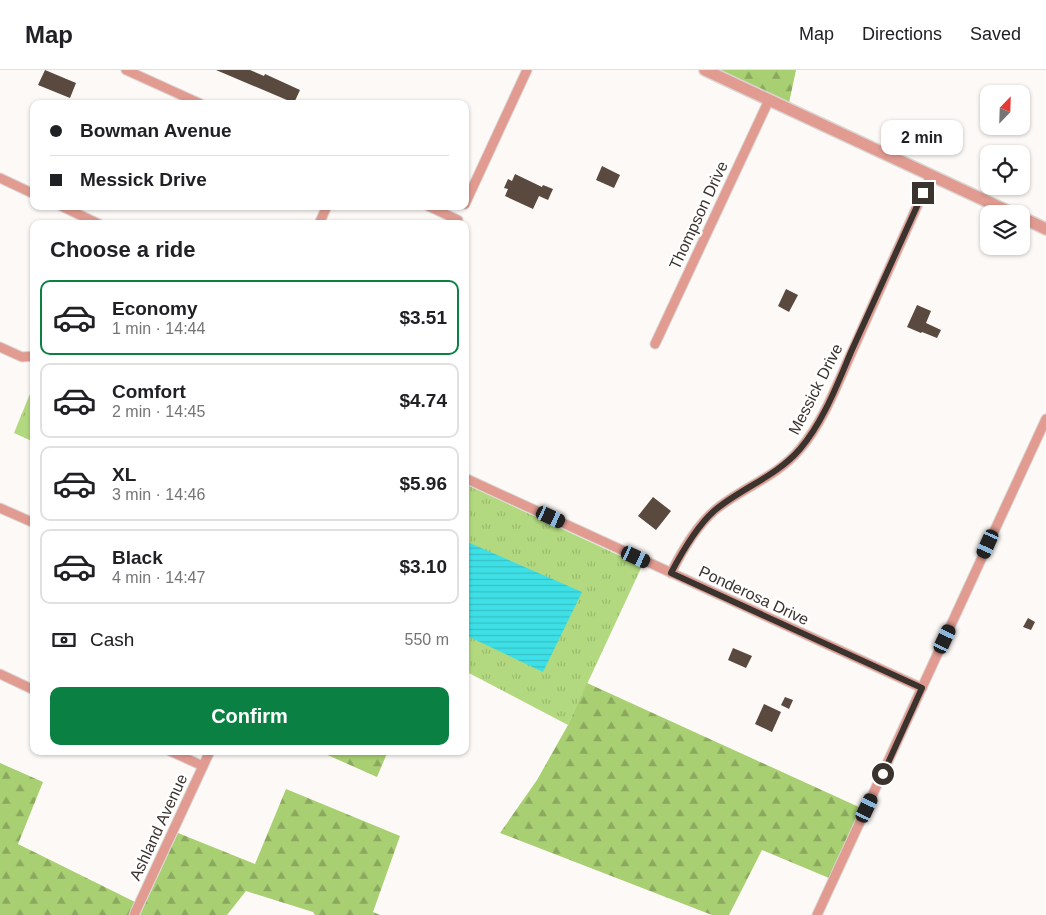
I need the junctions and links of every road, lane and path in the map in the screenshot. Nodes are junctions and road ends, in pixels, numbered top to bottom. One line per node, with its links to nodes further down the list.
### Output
1 (126, 70): 4 (street)
2 (527, 70): 9 (street)
3 (705, 70): 5 (street)
4 (192, 100)
5 (769, 100): 6 (street); 17 (street, Thompson Drive)
6 (931, 175): 10 (street); 24 (street, Messick Drive)
7 (0, 178): 8 (street)
8 (30, 192)
9 (469, 194)
10 (995, 205)
11 (69, 210): 13 (street)
12 (435, 210): 14 (street)
13 (91, 220)
14 (453, 220)
15 (1030, 221): 16 (street)
16 (1046, 229)
17 (655, 344)
18 (0, 347): 19 (street)
19 (30, 356)
20 (1046, 419): 27 (street)
21 (469, 480): 24 (street, Ponderosa Drive)
22 (0, 508): 23 (street)
23 (30, 521)
24 (671, 573): 27 (street, Ponderosa Drive)
25 (0, 674): 26 (street)
26 (30, 688)
27 (922, 688): 32 (street)
28 (179, 755): 30 (street)
29 (208, 755): 30 (street, Ashland Avenue)
30 (203, 766): 31 (street, Ashland Avenue)
31 (134, 915)
32 (817, 915)

